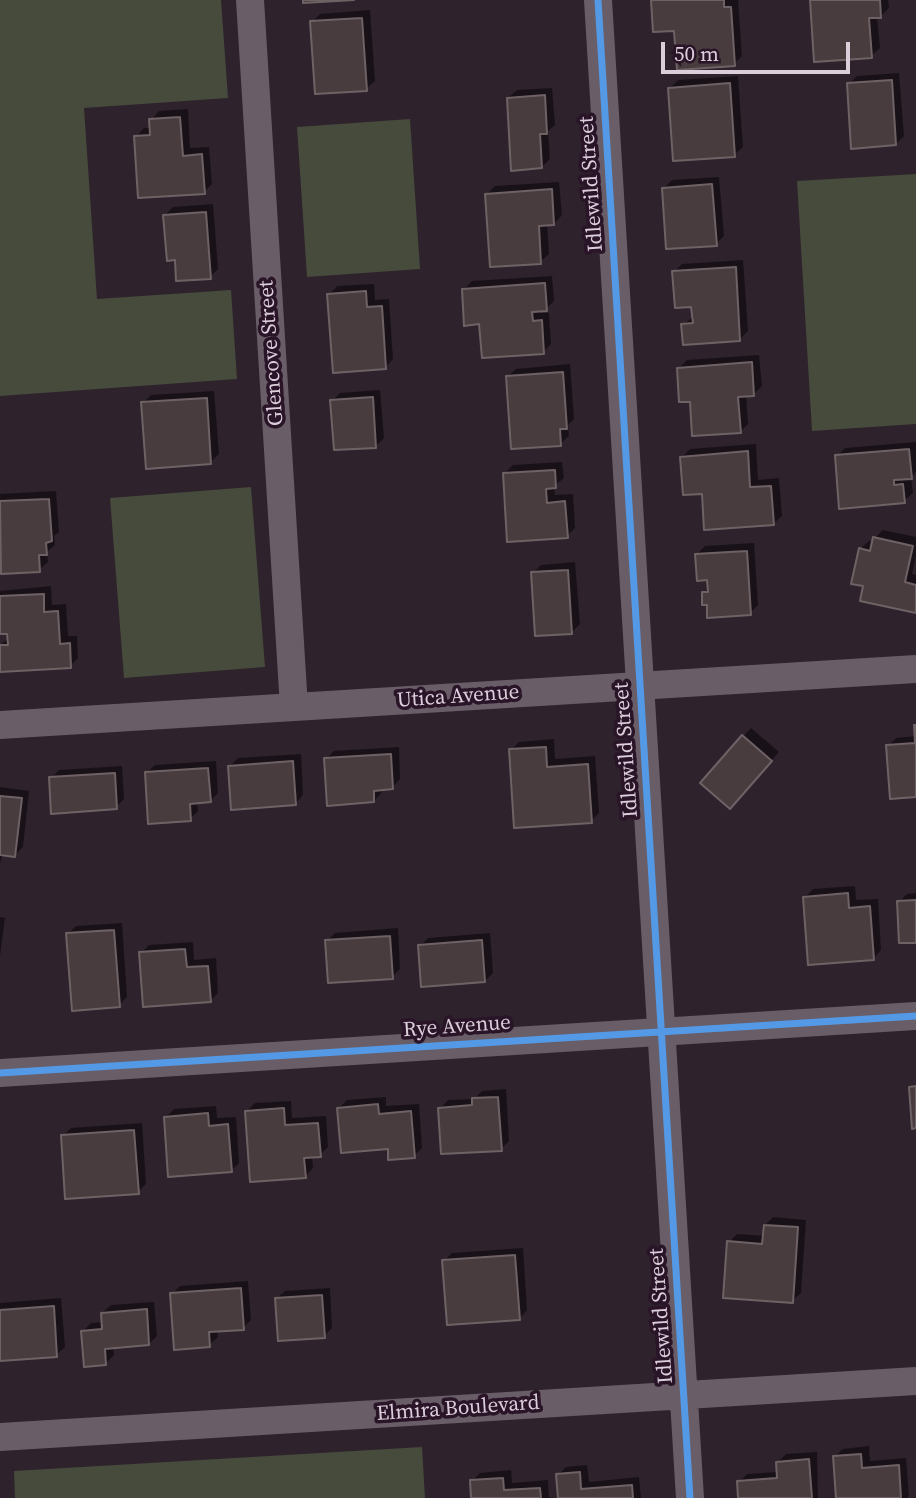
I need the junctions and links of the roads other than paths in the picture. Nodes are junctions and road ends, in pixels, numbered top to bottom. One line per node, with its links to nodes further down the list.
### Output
1 (250, 0): 5 (street, Glencove Street)
2 (598, 0): 4 (street, Idlewild Street)
3 (916, 669): 4 (street, Utica Avenue)
4 (640, 686): 5 (street, Utica Avenue); 8 (street, Idlewild Street)
5 (294, 707): 6 (street, Utica Avenue)
6 (0, 725)
7 (916, 1016): 8 (street, Rye Avenue)
8 (661, 1032): 9 (street, Rye Avenue); 11 (street, Idlewild Street)
9 (0, 1073)
10 (916, 1381): 11 (street, Elmira Boulevard)
11 (684, 1395): 12 (street, Elmira Boulevard); 13 (street, Idlewild Street)
12 (0, 1437)
13 (690, 1498)

